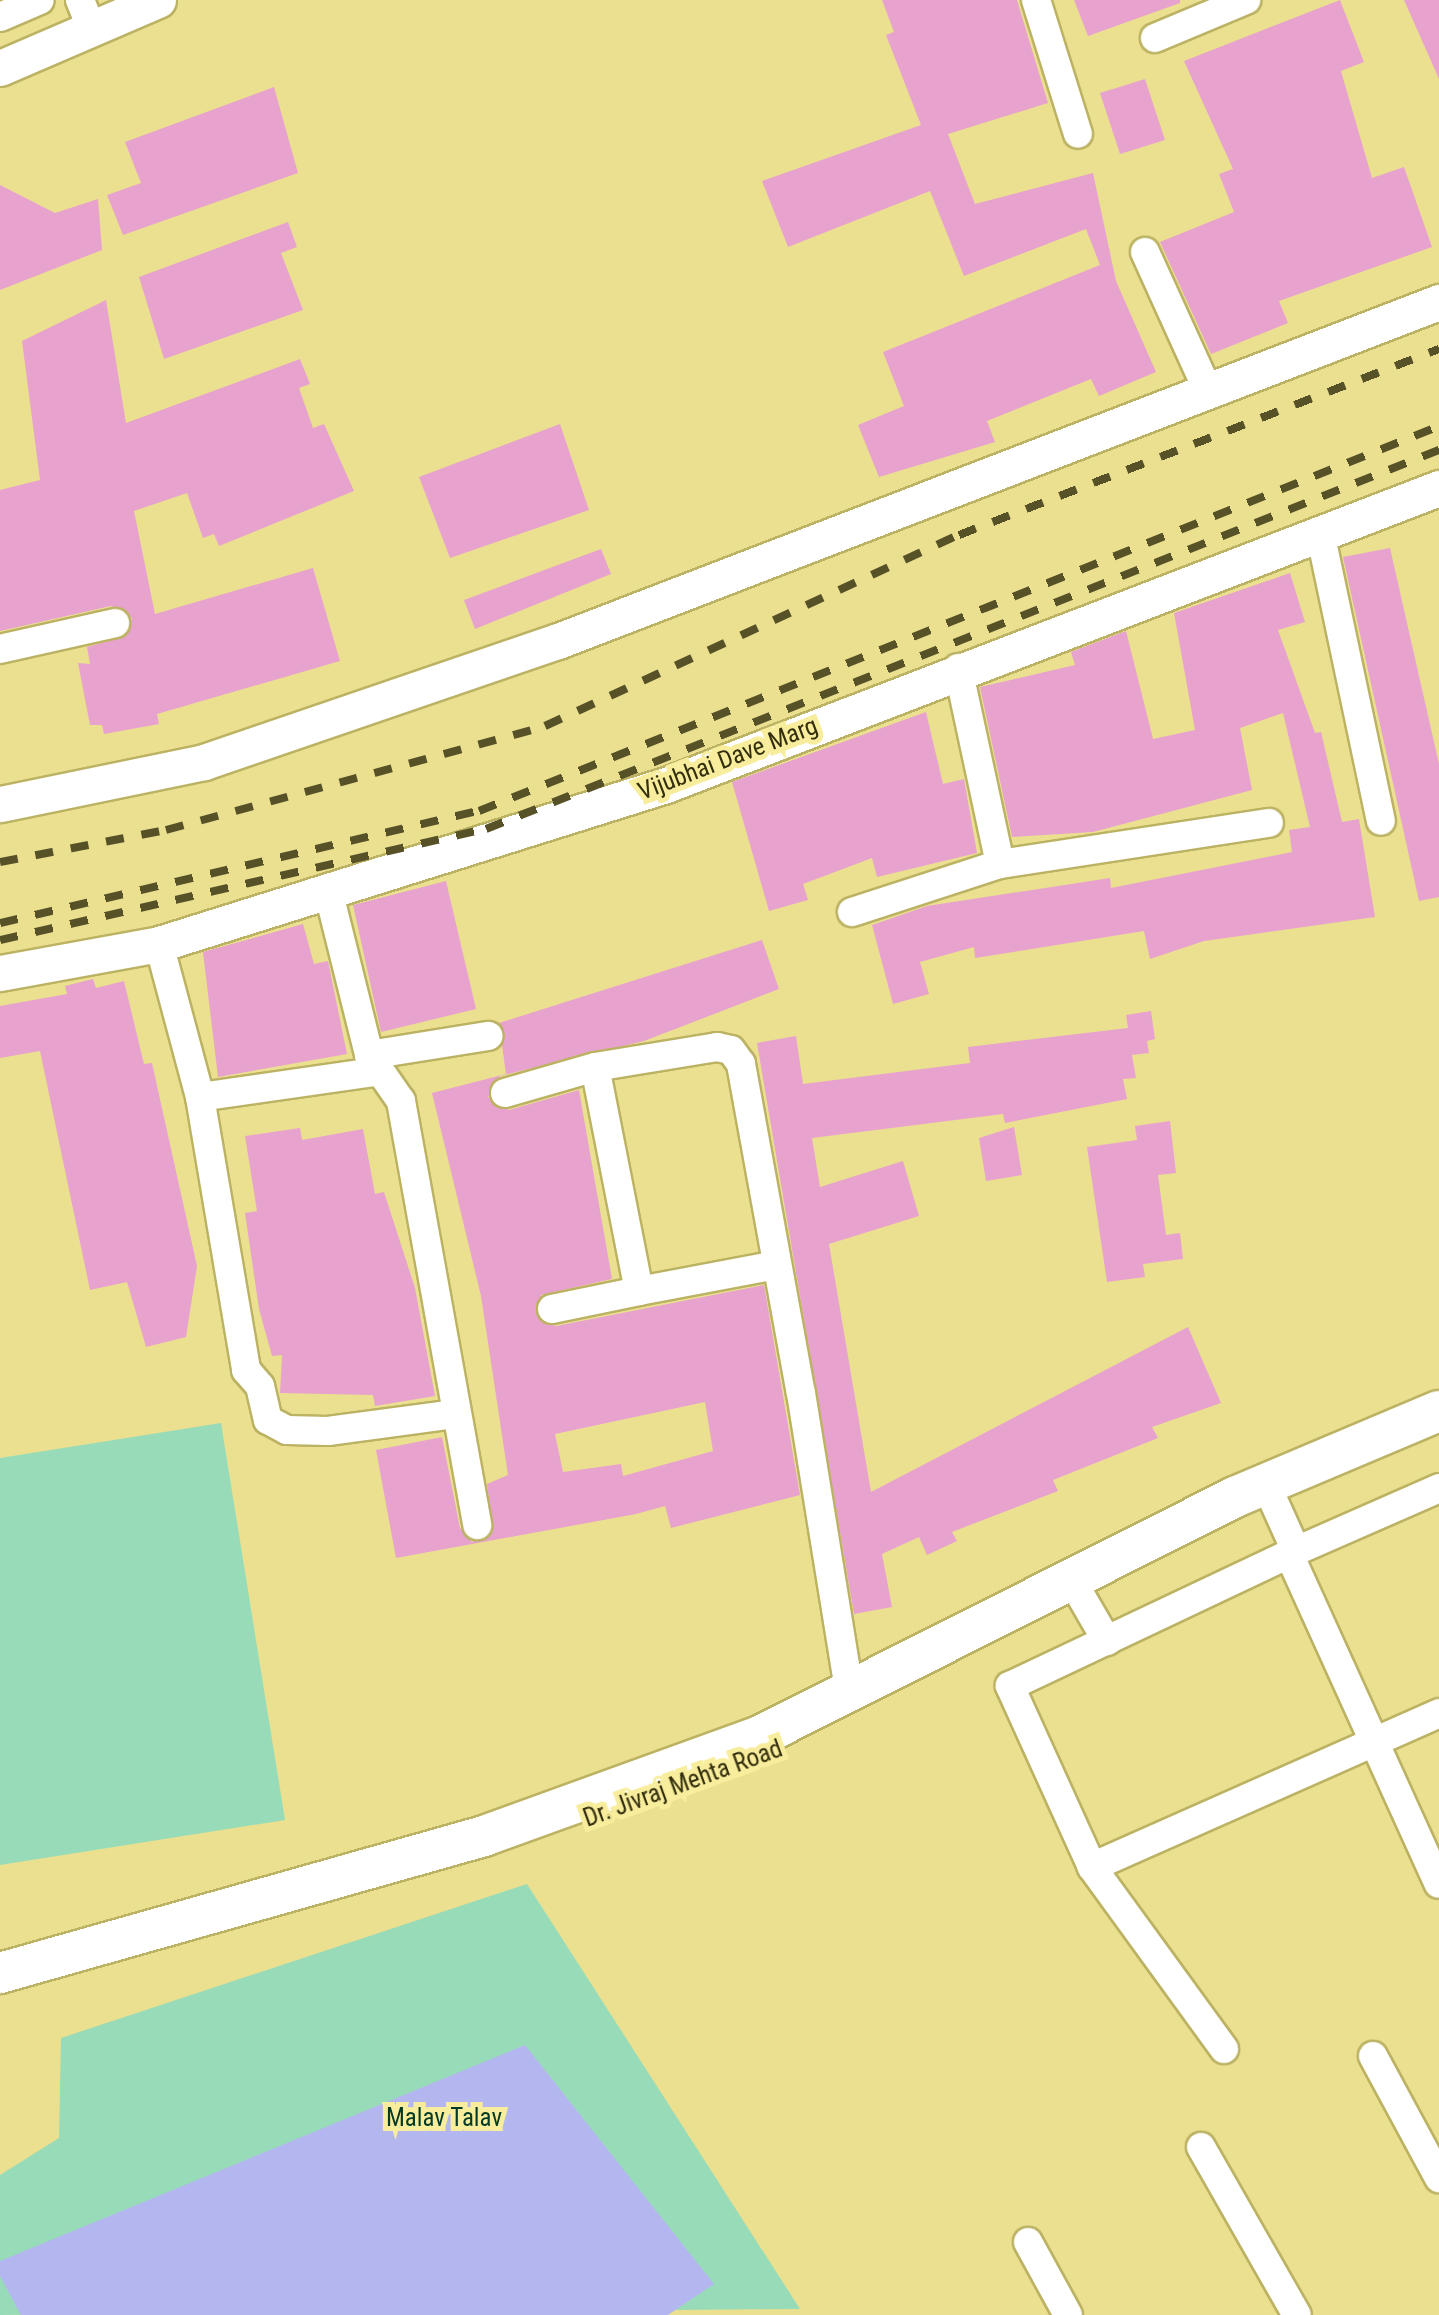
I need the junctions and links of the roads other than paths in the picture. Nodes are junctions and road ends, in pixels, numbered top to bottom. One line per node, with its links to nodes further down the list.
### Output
1 (40, 0): 6 (street)
2 (158, 0): 5 (street)
3 (1036, 0): 9 (street)
4 (1246, 0): 7 (street)
5 (86, 14): 8 (street)
6 (0, 16)
7 (1154, 38)
8 (0, 68)
9 (1078, 134)
10 (1145, 252): 12 (street)
11 (1439, 302): 12 (street)
12 (1209, 393): 18 (street)
13 (1439, 488): 14 (street, Vijubhai Dave Marg)
14 (1320, 532): 17 (street, Vijubhai Dave Marg); 19 (street)
15 (115, 622): 16 (street)
16 (0, 649)
17 (958, 668): 21 (street); 22 (street, Vijubhai Dave Marg)
18 (0, 804)
19 (1381, 821)
20 (1270, 823): 21 (street)
21 (1000, 864): 23 (street)
22 (330, 894): 24 (street, Vijubhai Dave Marg); 27 (street)
23 (852, 912)
24 (159, 944): 25 (street, Vijubhai Dave Marg); 30 (street)
25 (0, 973)
26 (488, 1036): 27 (street)
27 (374, 1063): 30 (street); 35 (street)
28 (595, 1067): 29 (street); 31 (street); 32 (street)
29 (505, 1093)
30 (200, 1097): 35 (street)
31 (776, 1265): 32 (street); 43 (street)
32 (639, 1290): 33 (street)
33 (552, 1309)
34 (1439, 1411): 43 (main road)
35 (456, 1414): 39 (street)
36 (1439, 1433): 38 (main road, Dr. Jivraj Mehta Road)
37 (1439, 1488): 40 (street)
38 (1274, 1502): 40 (street); 41 (main road, Dr. Jivraj Mehta Road)
39 (477, 1525)
40 (1292, 1552): 42 (street); 45 (street)
41 (1081, 1596): 42 (street); 50 (main road, Dr. Jivraj Mehta Road)
42 (1107, 1641): 47 (street)
43 (849, 1690): 49 (main road)
44 (1439, 1713): 45 (street)
45 (1376, 1740): 46 (street); 47 (street)
46 (1432, 1847): 48 (street)
47 (1092, 1867): 51 (street)
48 (1439, 1884)
49 (0, 1973)
50 (0, 1988)
51 (1224, 2049)
52 (1373, 2056): 54 (street)
53 (1201, 2147): 57 (street)
54 (1439, 2178)
55 (1028, 2242): 56 (street)
56 (1068, 2315)
57 (1297, 2315)

